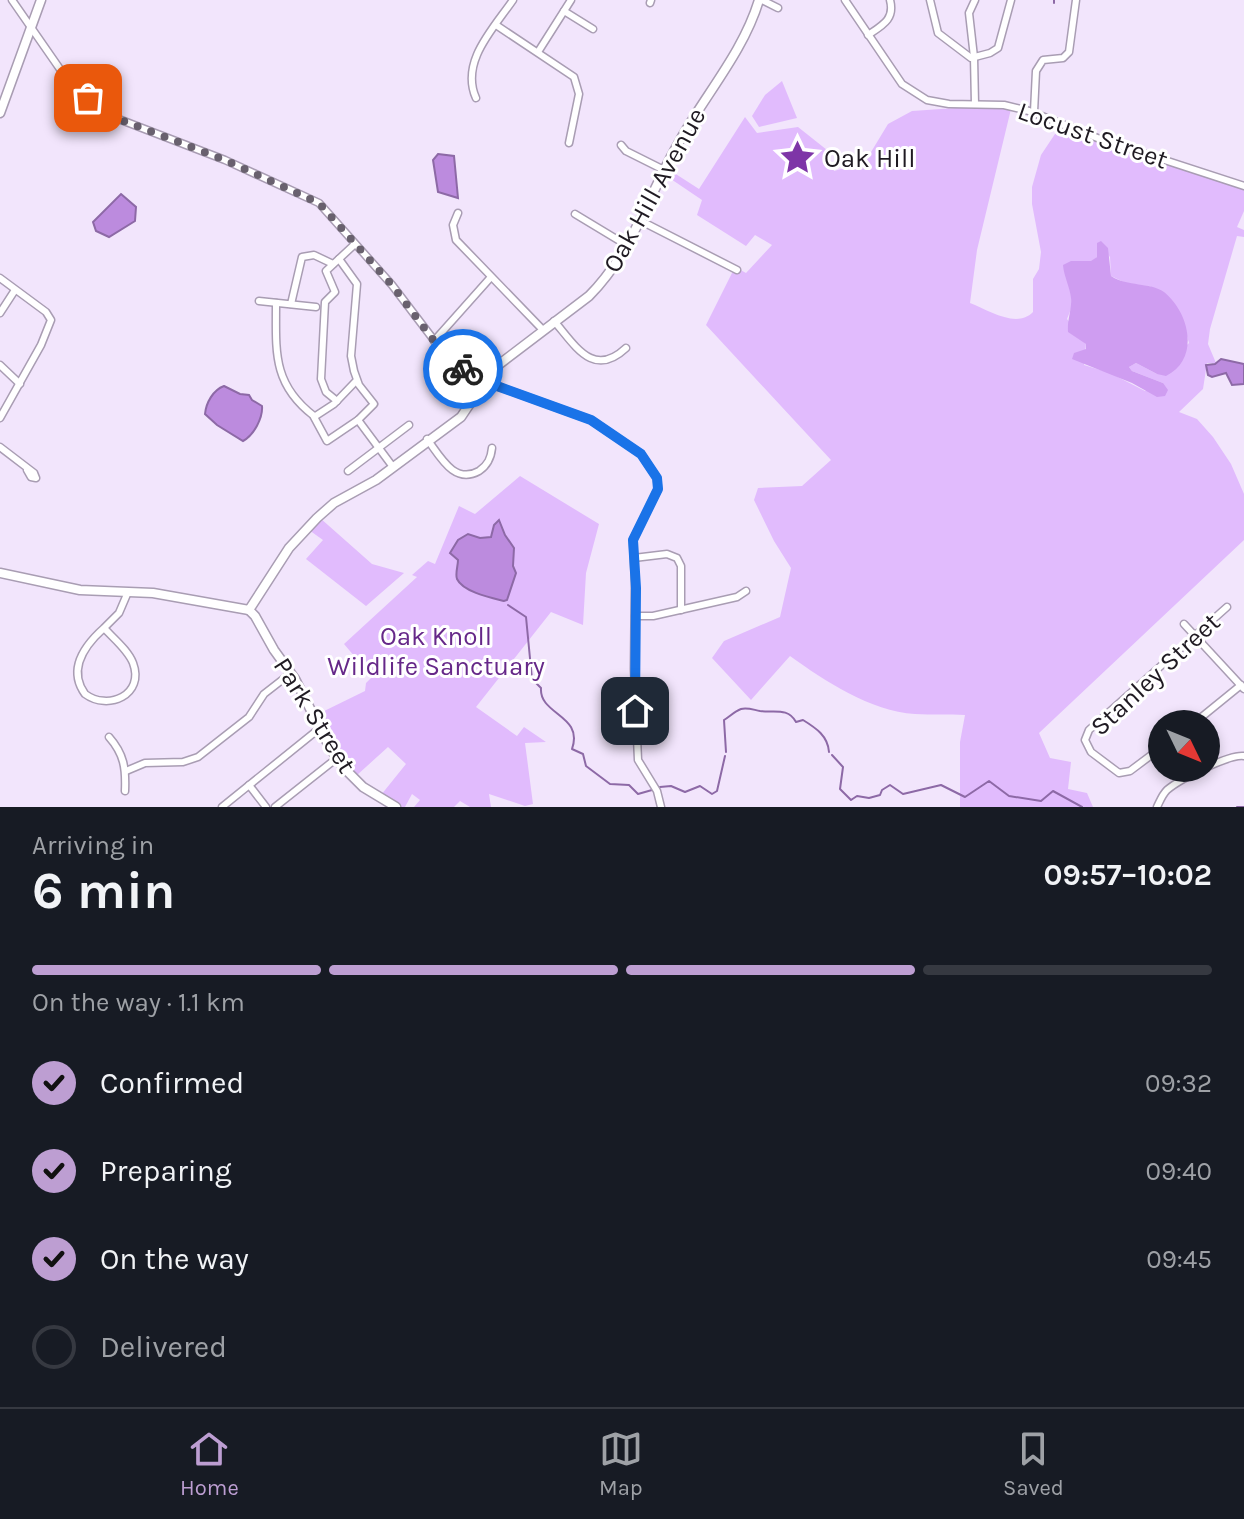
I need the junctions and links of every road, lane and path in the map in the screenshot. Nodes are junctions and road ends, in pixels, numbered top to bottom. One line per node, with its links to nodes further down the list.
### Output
1 (12, 0): 15 (street)
2 (41, 0): 15 (main road)
3 (513, 0): 14 (street)
4 (571, 0): 13 (street)
5 (761, 0): 12 (street); 26 (main road, Oak Hill Avenue)
6 (845, 0): 17 (street, Locust Street)
7 (890, 0): 17 (street)
8 (930, 0): 19 (street)
9 (975, 0): 19 (street)
10 (1011, 0): 19 (street)
11 (1076, 0): 22 (street)
12 (778, 8)
13 (564, 11): 16 (street); 18 (street)
14 (496, 25): 18 (street); 20 (street)
15 (31, 27): 23 (main road); 31 (street)
16 (593, 29)
17 (868, 35): 21 (street, Locust Street)
18 (538, 52): 24 (street)
19 (974, 57): 21 (street)
20 (476, 98)
21 (975, 104): 22 (street, Locust Street)
22 (1034, 112): 27 (street, Locust Street)
23 (0, 113)
24 (569, 143)
25 (621, 145): 26 (street)
26 (664, 170): 30 (main road, Oak Hill Avenue)
27 (1244, 186)
28 (458, 213): 35 (street)
29 (575, 214): 32 (street)
30 (641, 221): 32 (main road, Oak Hill Avenue); 34 (street)
31 (355, 244): 33 (street); 45 (street)
32 (628, 246): 43 (main road, Oak Hill Avenue)
33 (336, 262): 40 (street); 41 (street); 48 (street)
34 (737, 270)
35 (491, 277): 44 (street); 45 (street)
36 (0, 278): 37 (street)
37 (15, 290): 42 (street); 50 (street)
38 (259, 301): 39 (street)
39 (276, 303): 40 (street); 52 (street)
40 (291, 304): 41 (street)
41 (325, 305): 51 (street)
42 (0, 313)
43 (554, 321): 44 (main road, Oak Hill Avenue); 46 (street)
44 (542, 329): 49 (main road, Oak Hill Avenue)
45 (434, 341): 49 (street)
46 (626, 348)
47 (0, 365): 50 (street)
48 (357, 380): 51 (street); 54 (street)
49 (483, 382): 56 (main road, Oak Hill Avenue); 63 (street)
50 (20, 384): 53 (street)
51 (337, 401): 52 (street)
52 (314, 416): 54 (street)
53 (0, 418)
54 (358, 420): 58 (street)
55 (409, 425): 58 (street)
56 (427, 439): 59 (street); 60 (main road, Oak Hill Avenue)
57 (0, 447): 61 (street)
58 (378, 447): 60 (street); 62 (street)
59 (492, 448)
60 (393, 467): 68 (main road, Oak Hill Avenue)
61 (27, 470)
62 (348, 471)
63 (634, 558): 69 (street); 70 (street)
64 (0, 573): 66 (main road)
65 (746, 591): 69 (street)
66 (128, 592): 68 (main road); 72 (street)
67 (1227, 607): 73 (street, Stanley Street)
68 (249, 610): 74 (main road, Park Street)
69 (681, 610): 70 (street)
70 (635, 616): 89 (street)
71 (1184, 624): 73 (street)
72 (104, 628): 72 (street)
73 (1194, 637): 75 (street); 81 (street, Stanley Street)
74 (291, 673): 77 (main road, Park Street); 82 (street)
75 (1243, 686): 76 (street)
76 (1211, 710)
77 (320, 728): 80 (main road, Park Street); 83 (street)
78 (109, 737): 82 (street)
79 (1244, 756): 90 (street)
80 (337, 758): 87 (street); 88 (main road, Park Street)
81 (1148, 758)
82 (126, 771): 84 (street)
83 (249, 785): 85 (street); 86 (street)
84 (125, 791)
85 (222, 807)
86 (266, 807)
87 (275, 807)
88 (396, 807)
89 (661, 807)
90 (1157, 807)

